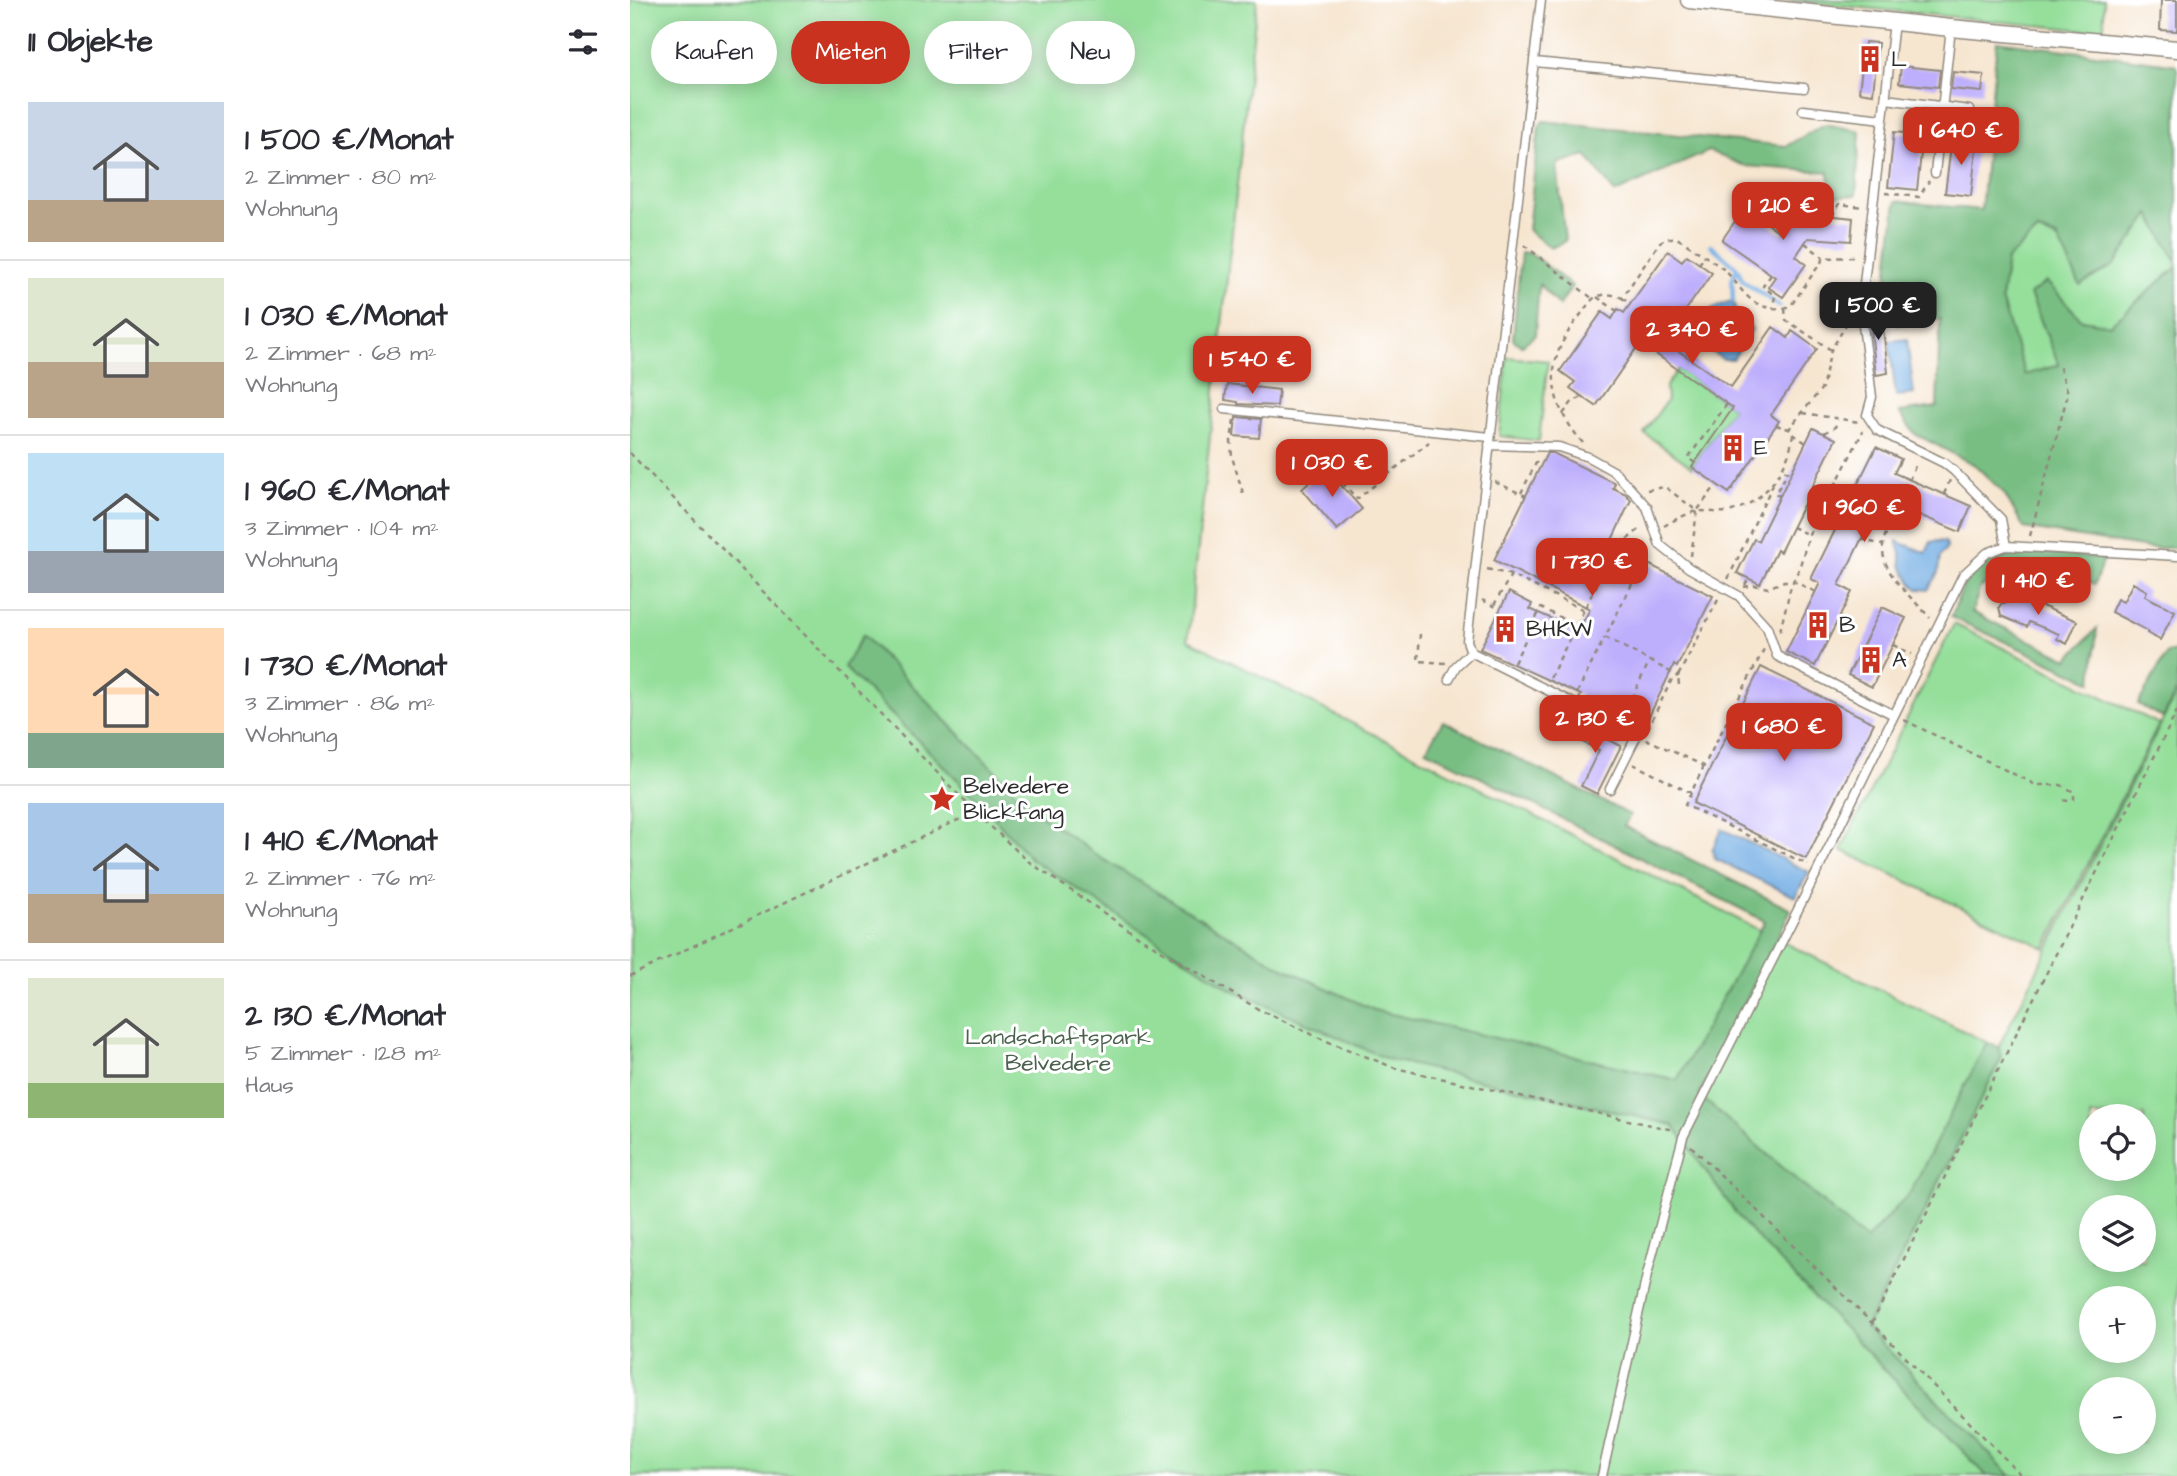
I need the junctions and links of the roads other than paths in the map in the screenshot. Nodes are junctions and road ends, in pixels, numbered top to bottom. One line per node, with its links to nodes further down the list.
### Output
1 (1541, 0): 6 (lane)
2 (1689, 0): 3 (street)
3 (1894, 22): 4 (street); 8 (lane)
4 (1951, 28): 5 (street); 9 (lane)
5 (2177, 49)
6 (1535, 62): 7 (lane); 15 (lane)
7 (1804, 88)
8 (1885, 100): 9 (lane); 12 (lane)
9 (1942, 106): 11 (lane); 13 (lane)
10 (1803, 110): 12 (lane)
11 (1969, 110)
12 (1883, 119): 16 (lane)
13 (1935, 173)
14 (1224, 409): 15 (lane)
15 (1490, 441): 18 (lane); 20 (lane)
16 (2006, 546): 17 (lane); 20 (lane)
17 (2177, 556)
18 (1471, 652): 19 (lane); 21 (lane)
19 (1449, 679)
20 (1894, 715): 22 (lane)
21 (1610, 789)
22 (1602, 1476)

